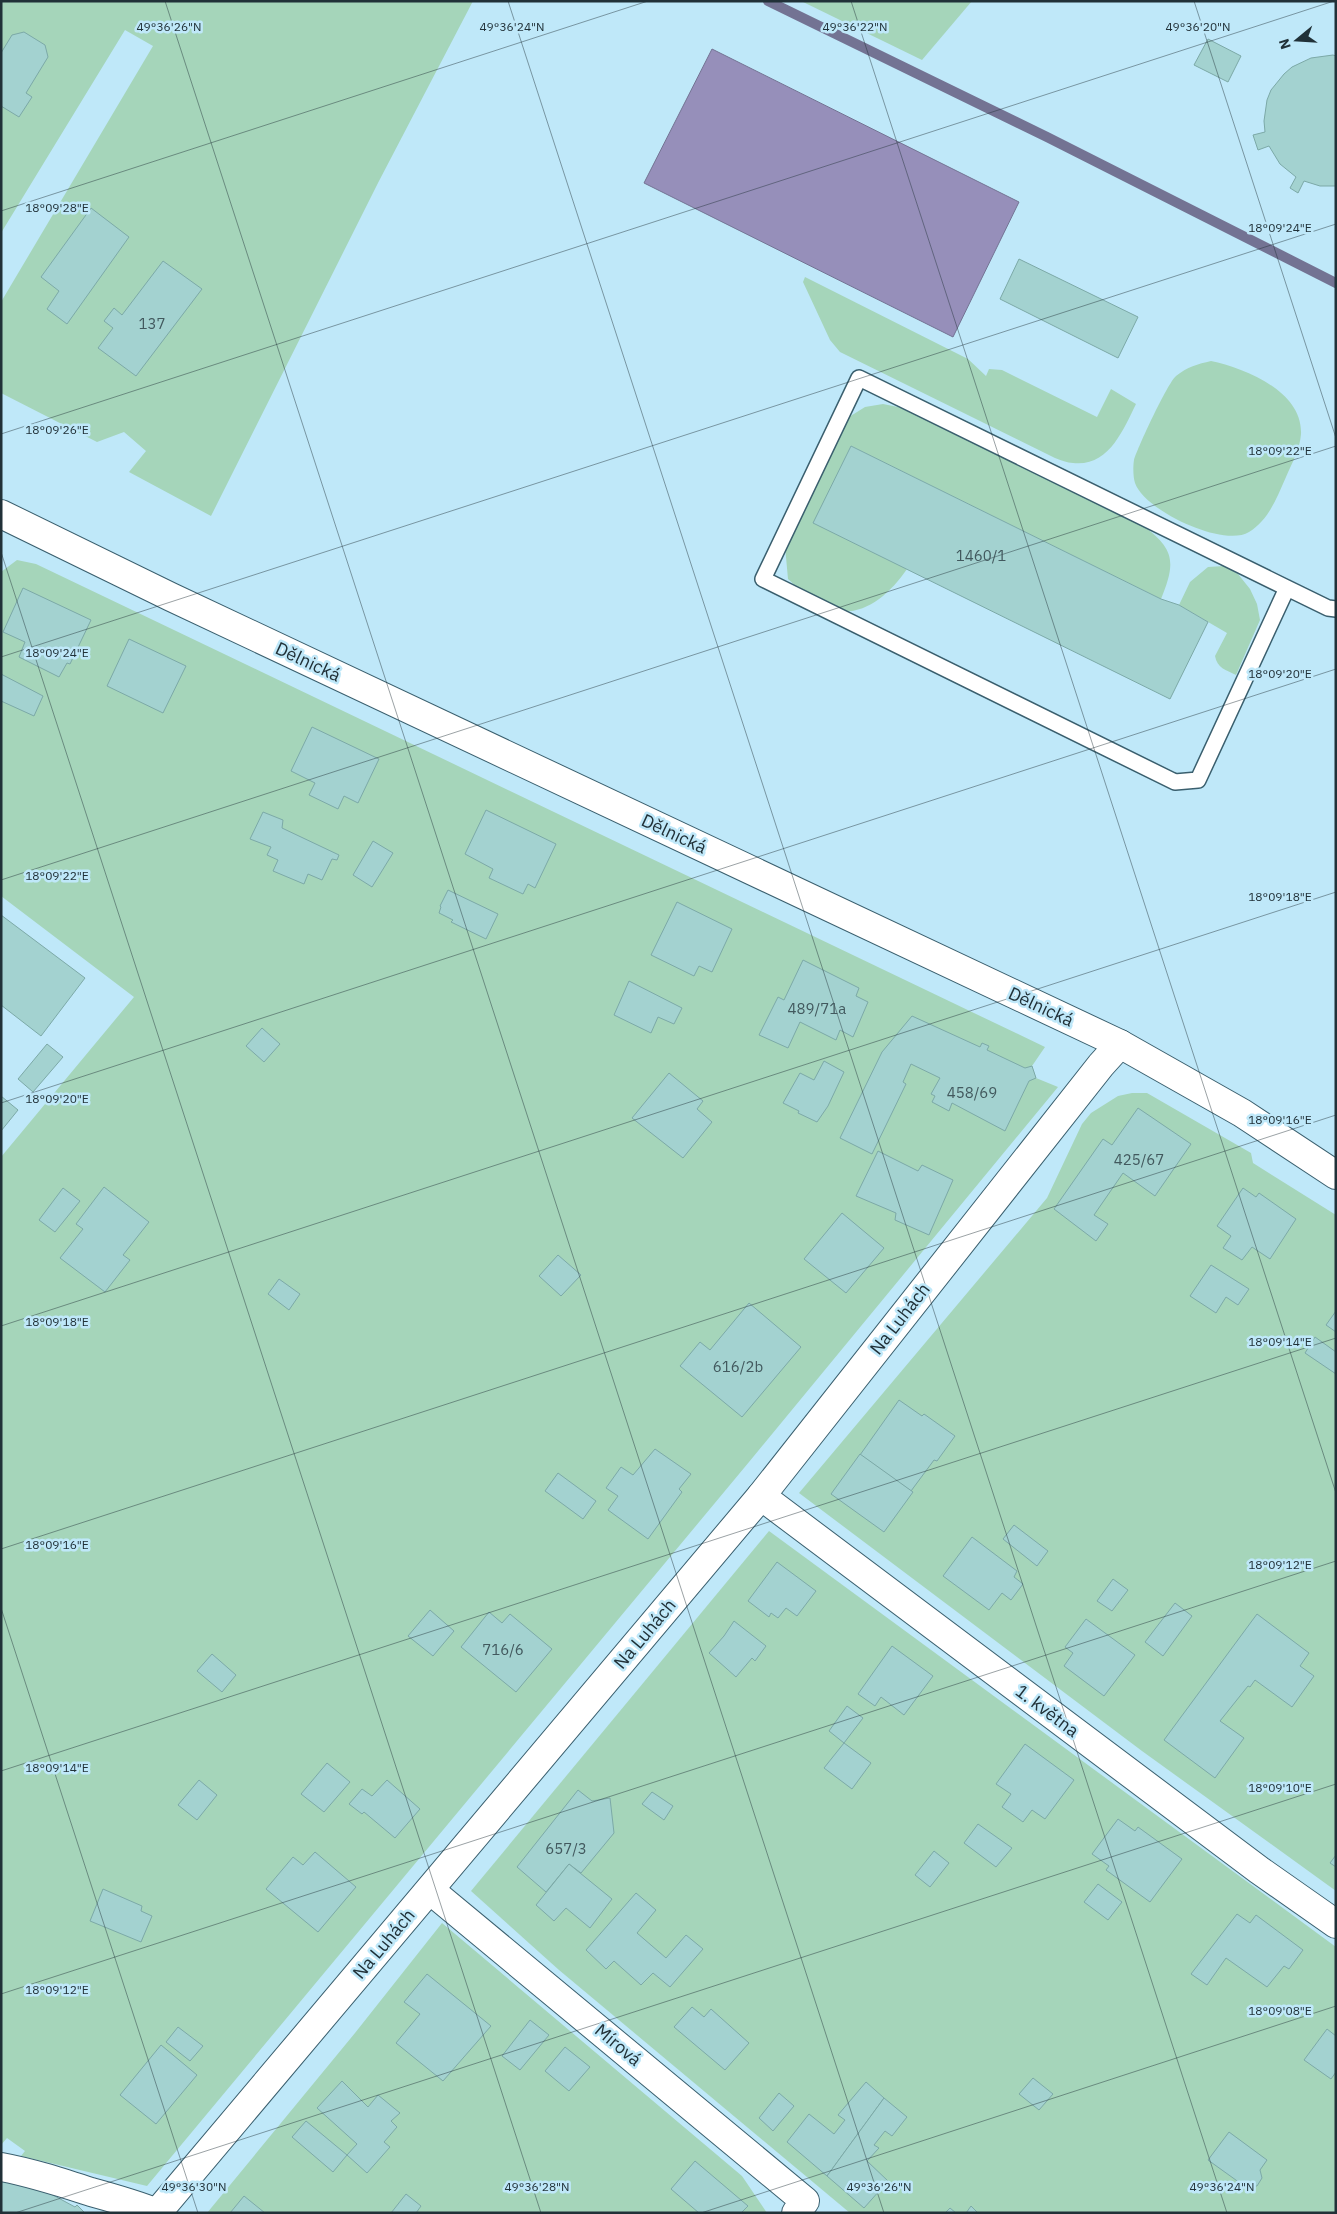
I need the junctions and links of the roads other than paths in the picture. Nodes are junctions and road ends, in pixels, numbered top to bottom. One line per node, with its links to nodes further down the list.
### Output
1 (1, 514): 4 (street, Dělnická)
2 (1287, 588): 2 (lane); 3 (lane)
3 (1336, 609)
4 (1120, 1044): 5 (street, Dělnická); 6 (street, Na Luhách)
5 (1336, 1175)
6 (761, 1496): 7 (street, Na Luhách); 8 (street, 1. května)
7 (430, 1890): 10 (street, Mírová); 11 (street, Na Luhách)
8 (1336, 1924)
9 (1, 2167): 11 (street, Na Luhách)
10 (807, 2209)
11 (157, 2213)

